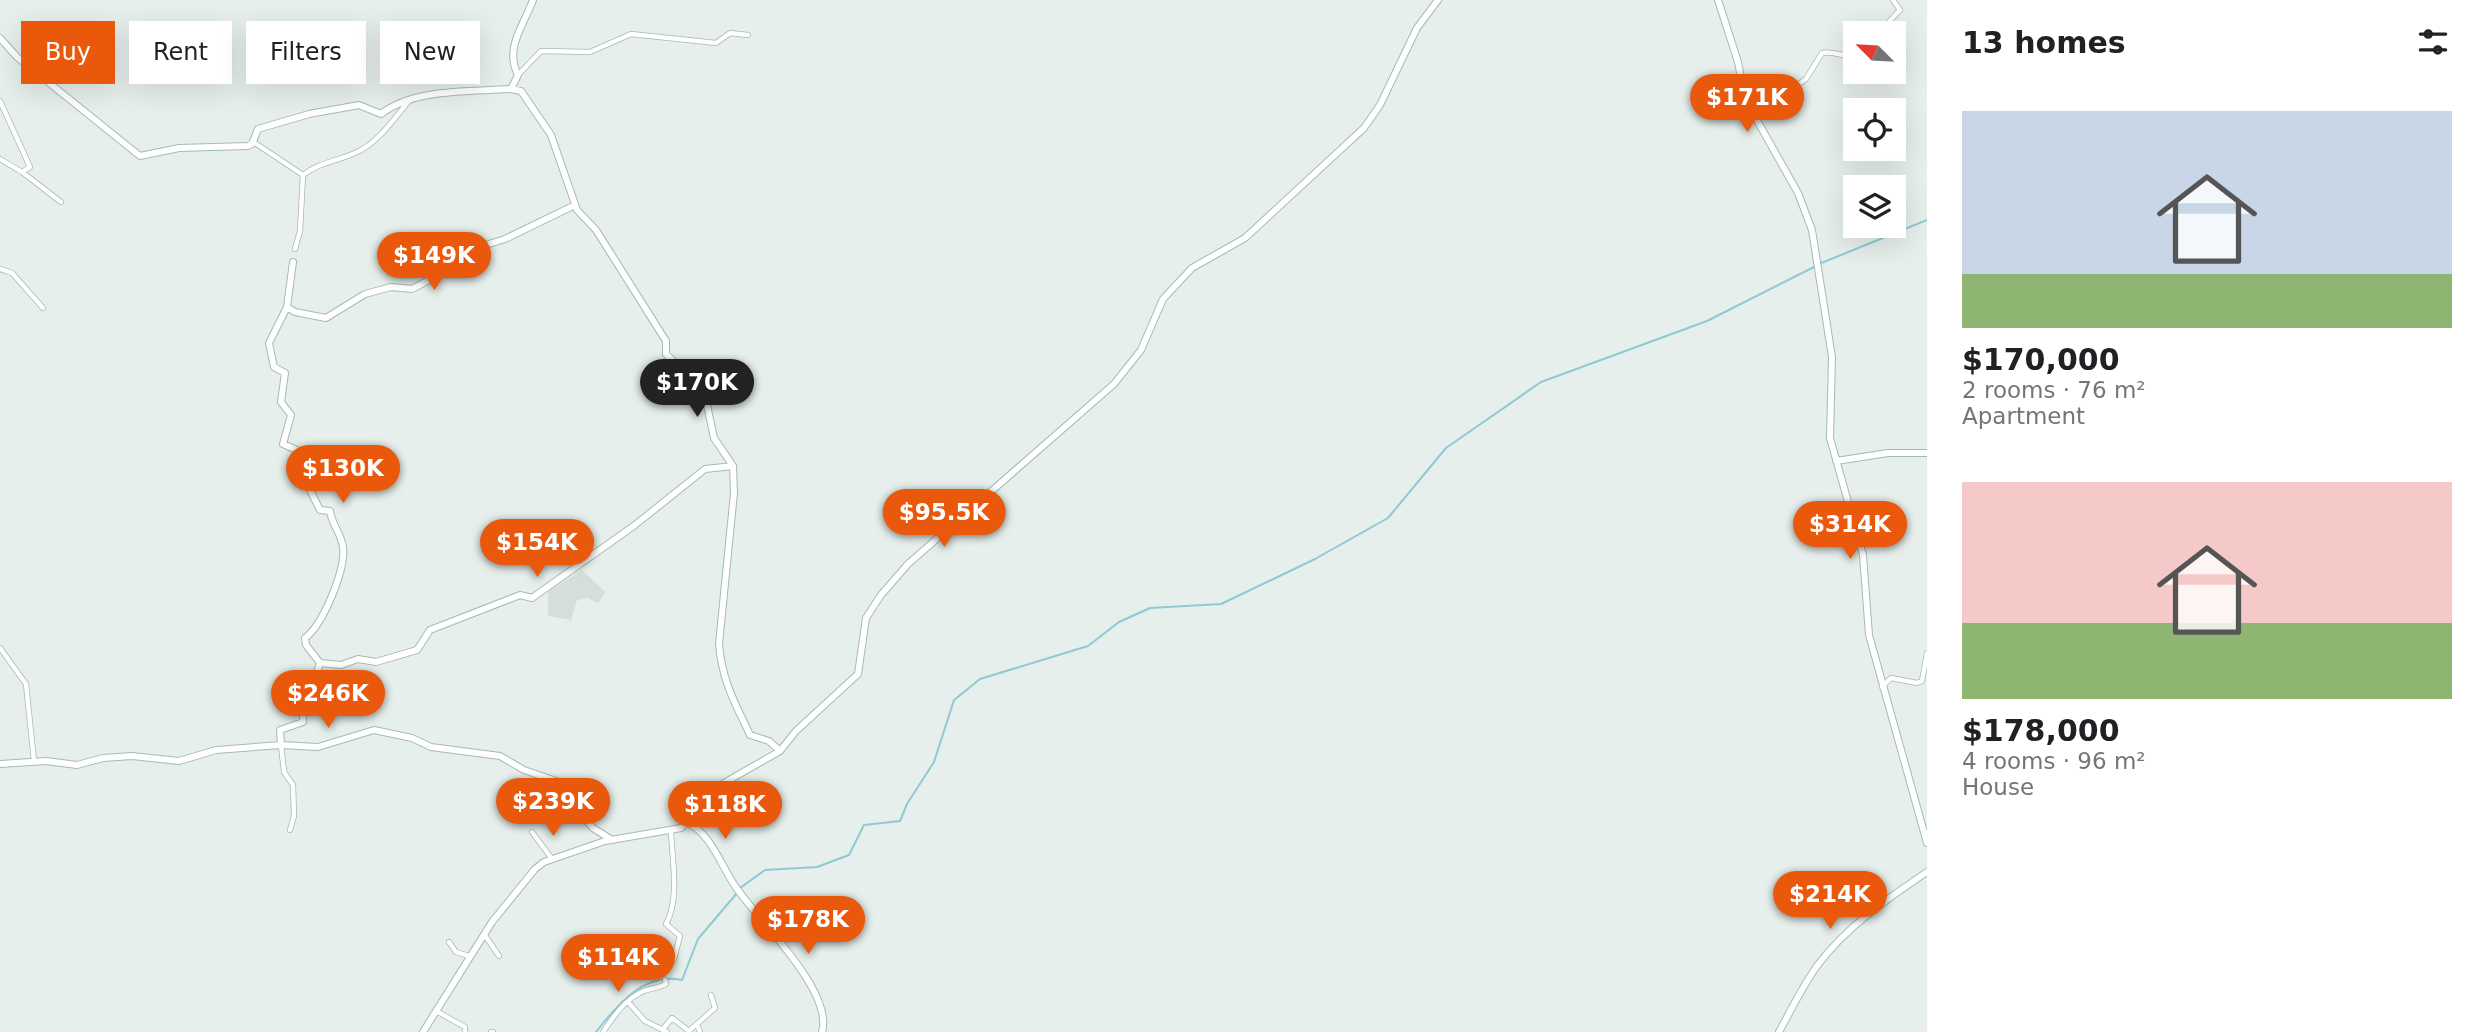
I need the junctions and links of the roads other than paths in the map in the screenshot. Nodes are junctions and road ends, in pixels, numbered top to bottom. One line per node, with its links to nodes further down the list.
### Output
1 (533, 0): 9 (street)
2 (1438, 0): 33 (street)
3 (1718, 0): 13 (street)
4 (1893, 0): 5 (street)
5 (1889, 21)
6 (748, 35): 9 (street)
7 (0, 37): 14 (street)
8 (1843, 56): 13 (street)
9 (518, 75): 10 (street)
10 (511, 89): 12 (street); 19 (street)
11 (0, 100): 16 (street)
12 (408, 102): 14 (street); 17 (street)
13 (1753, 117): 26 (street)
14 (252, 141): 17 (street)
15 (0, 159): 16 (street)
16 (22, 172): 18 (street)
17 (303, 175): 20 (street)
18 (61, 202)
19 (575, 205): 23 (street); 27 (street)
20 (295, 249)
21 (293, 262): 23 (street)
22 (0, 269): 24 (street)
23 (287, 307): 30 (street)
24 (43, 308)
25 (1927, 453): 26 (street)
26 (1836, 461): 31 (street)
27 (733, 466): 30 (street); 33 (street)
28 (0, 648): 34 (street)
29 (1927, 653): 31 (street)
30 (320, 663): 32 (street)
31 (1882, 687): 41 (street)
32 (281, 746): 34 (street); 37 (street); 40 (street)
33 (780, 751): 36 (street)
34 (34, 761): 35 (street)
35 (0, 764)
36 (687, 822): 38 (street); 59 (street)
37 (290, 830)
38 (671, 830): 40 (street); 48 (street)
39 (532, 832): 42 (street)
40 (612, 840): 42 (street)
41 (1927, 843)
42 (552, 859): 44 (street)
43 (1927, 872): 60 (street)
44 (484, 934): 46 (street); 47 (street)
45 (449, 942): 46 (street)
46 (469, 956): 52 (street)
47 (499, 956)
48 (662, 974)
49 (665, 980): 51 (street)
50 (711, 995): 53 (street)
51 (628, 1002): 54 (street); 57 (street)
52 (438, 1012): 55 (street); 56 (street)
53 (697, 1025): 54 (street); 58 (street)
54 (665, 1031)
55 (423, 1032)
56 (465, 1032)
57 (603, 1032)
58 (700, 1032)
59 (822, 1032)
60 (1779, 1032)

